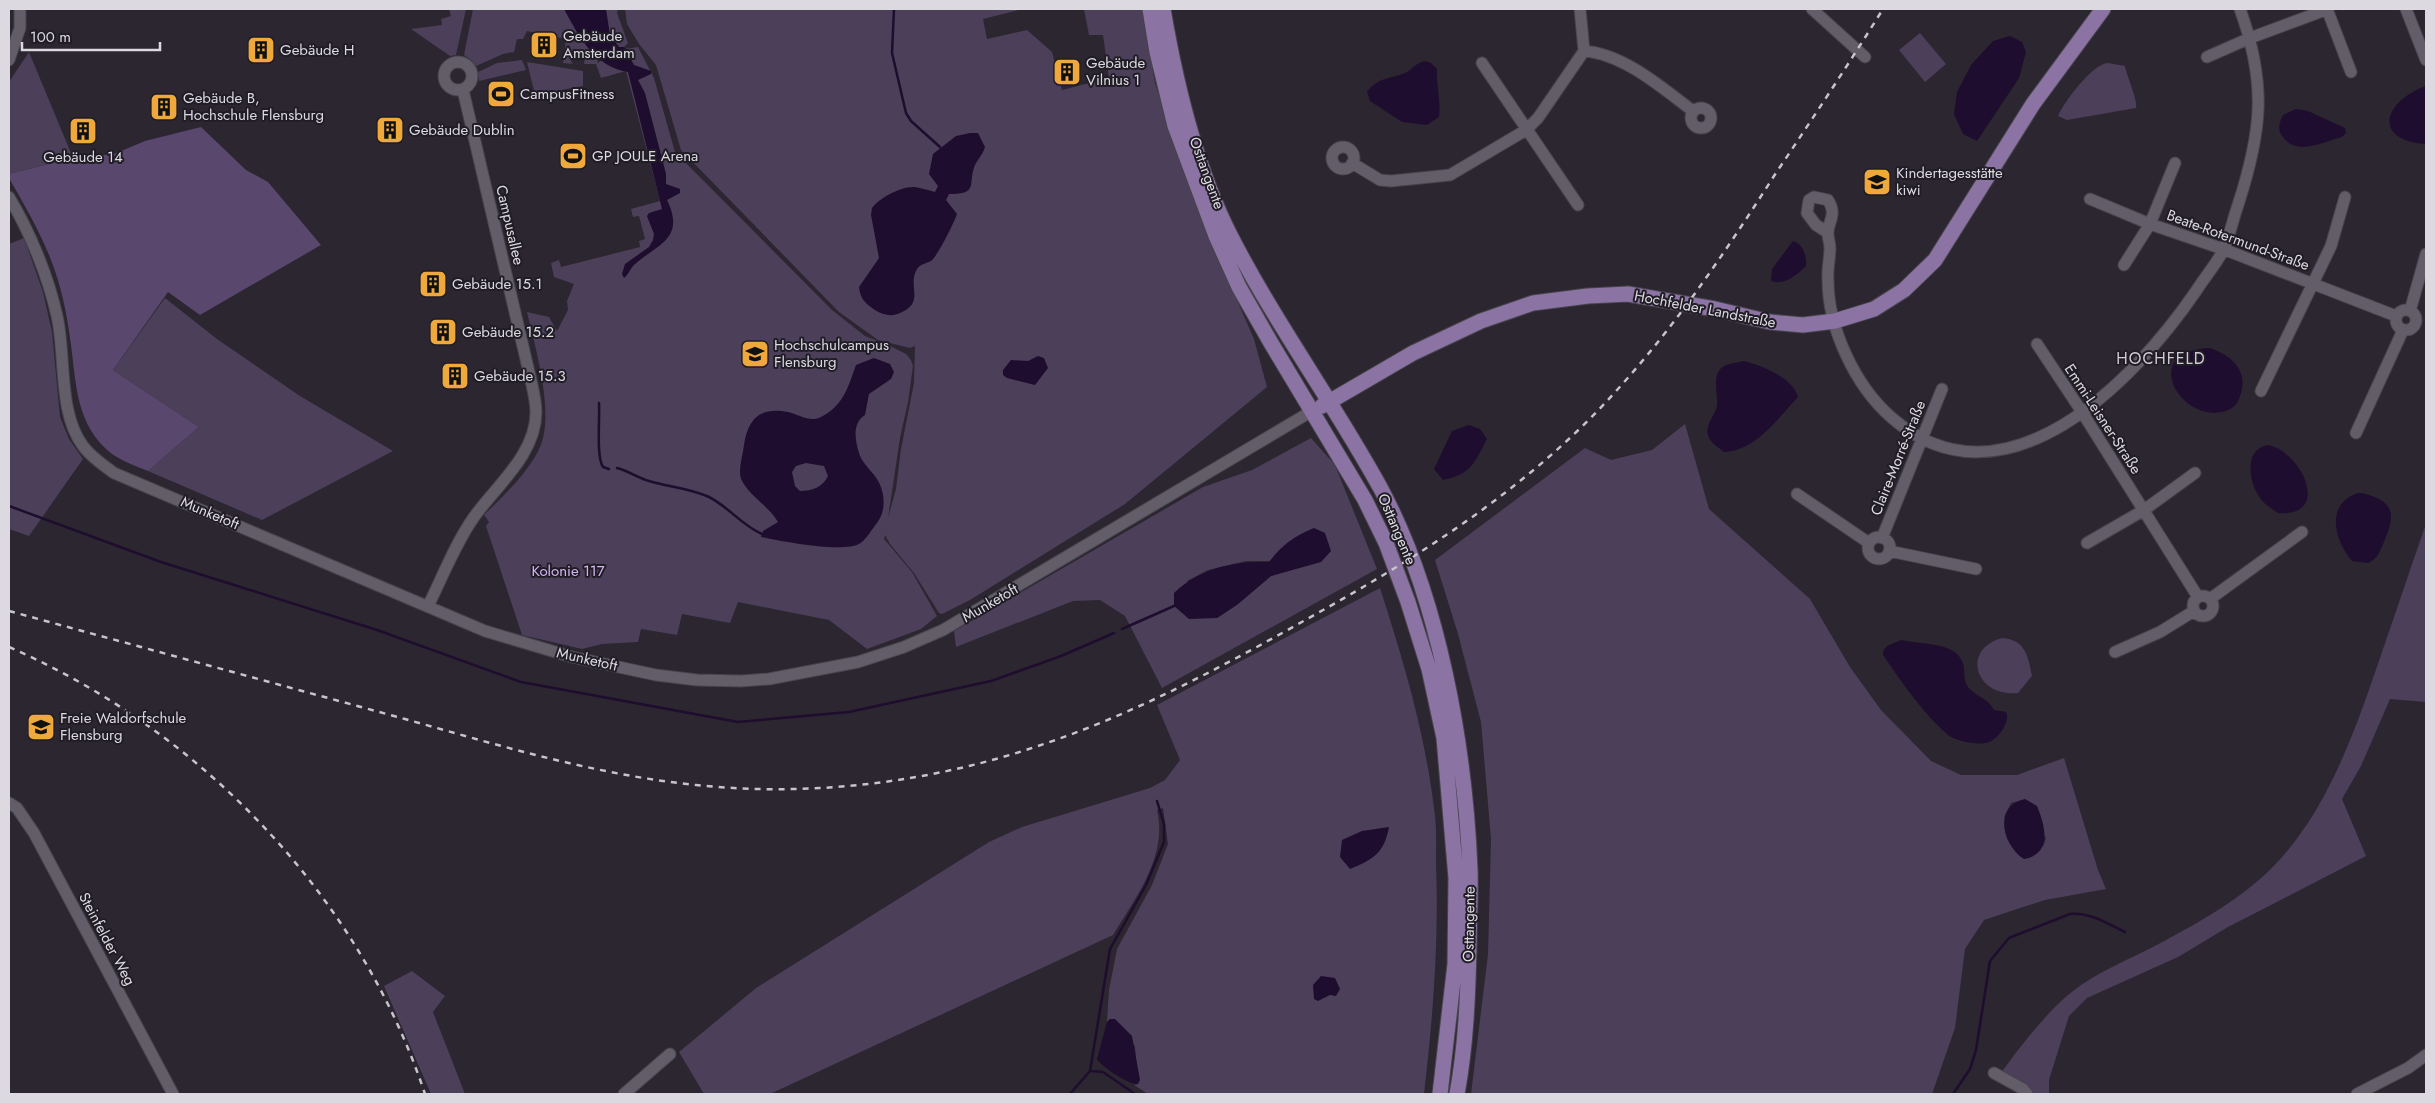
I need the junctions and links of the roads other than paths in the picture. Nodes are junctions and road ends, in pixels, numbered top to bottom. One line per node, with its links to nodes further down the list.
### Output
1 (20, 9): 14 (street)
2 (1150, 9): 41 (main road, Osttangente)
3 (1163, 9): 40 (main road, Osttangente)
4 (1580, 9): 11 (street)
5 (1812, 9): 12 (street)
6 (2103, 9): 35 (main road, Hochfelder Landstraße)
7 (2240, 9): 10 (street)
8 (2327, 9): 10 (street); 17 (street)
9 (2406, 9): 15 (street)
10 (2250, 38): 13 (street); 29 (street)
11 (1584, 51): 19 (street); 20 (street)
12 (1865, 57)
13 (2207, 58)
14 (9, 60)
15 (2426, 60)
16 (1482, 63): 20 (street)
17 (2351, 72)
18 (463, 90): 55 (street, Campusallee)
19 (1692, 111)
20 (1526, 130): 21 (street); 26 (street)
21 (1352, 163)
22 (2175, 164): 27 (street, Beate-Rotermund-Straße)
23 (9, 196): 55 (street, Munketoft)
24 (2345, 197): 32 (street, Beate-Rotermund-Straße)
25 (2090, 199): 27 (street, Beate-Rotermund-Straße)
26 (1578, 205)
27 (2150, 224): 29 (street, Beate-Rotermund-Straße); 31 (street, Beate-Rotermund-Straße)
28 (1827, 232): 35 (street)
29 (2224, 249): 32 (street, Beate-Rotermund-Straße); 42 (street)
30 (2426, 254): 33 (street)
31 (2124, 265)
32 (2314, 284): 34 (street, Beate-Rotermund-Straße); 39 (street, Beate-Rotermund-Straße)
33 (2410, 311): 34 (street); 36 (street)
34 (2396, 316): 36 (street)
35 (1836, 321): 40 (main road, Hochfelder Landstraße); 44 (street)
36 (2402, 330): 43 (street)
37 (2037, 344): 42 (street, Emmi-Leisner-Straße)
38 (1942, 389): 44 (street, Claire-Morré-Straße)
39 (2261, 391)
40 (1329, 402): 41 (main road, Munketoft); 65 (main road, Osttangente)
41 (1312, 411): 55 (street, Munketoft); 64 (main road, Osttangente)
42 (2082, 412): 44 (street); 47 (street, Emmi-Leisner-Straße)
43 (2356, 434)
44 (1922, 440): 49 (street, Claire-Morré-Straße)
45 (2196, 473): 47 (street)
46 (1797, 494): 50 (street)
47 (2144, 510): 51 (street); 54 (street, Emmi-Leisner-Straße)
48 (2302, 532): 54 (street)
49 (1882, 538): 50 (street, Claire-Morré-Straße); 52 (street, Claire-Morré-Straße)
50 (1869, 543): 52 (street)
51 (2087, 543)
52 (1889, 551): 53 (street)
53 (1976, 569)
54 (2204, 598): 56 (street); 56 (street)
55 (428, 606)
56 (2194, 611): 57 (street)
57 (2115, 652)
58 (9, 803): 62 (street, Steinfelder Weg)
59 (670, 1054): 63 (street)
60 (2426, 1056): 67 (street)
61 (1994, 1073): 66 (street)
62 (173, 1094)
63 (624, 1094)
64 (1440, 1094)
65 (1457, 1094)
66 (2027, 1094)
67 (2357, 1094)

